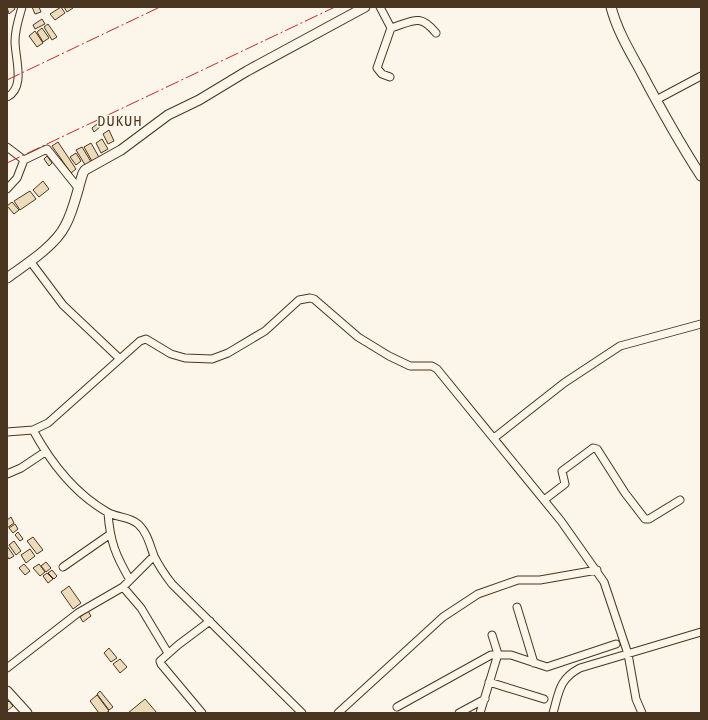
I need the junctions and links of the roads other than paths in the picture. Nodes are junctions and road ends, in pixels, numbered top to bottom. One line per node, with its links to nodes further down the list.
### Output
1 (22, 7): 10 (street)
2 (366, 7): 5 (street)
3 (380, 7): 6 (street)
4 (611, 7): 11 (street)
5 (355, 9): 16 (street)
6 (391, 28): 7 (street); 9 (street)
7 (436, 33)
8 (701, 76): 11 (street)
9 (390, 77)
10 (7, 97)
11 (656, 100): 14 (street)
12 (7, 147): 13 (street)
13 (24, 160): 15 (street); 16 (street)
14 (701, 176)
15 (7, 189)
16 (79, 189): 17 (street)
17 (30, 261): 18 (street); 20 (street)
18 (7, 278)
19 (701, 324): 23 (street)
20 (119, 358): 21 (street); 23 (street)
21 (33, 430): 22 (street); 24 (street)
22 (7, 432)
23 (494, 438): 26 (street)
24 (45, 452): 25 (street); 28 (street)
25 (7, 474)
26 (544, 500): 27 (street); 32 (street)
27 (680, 500)
28 (108, 513): 29 (street); 30 (street)
29 (109, 535): 31 (street); 33 (street)
30 (154, 556): 33 (street); 36 (street)
31 (63, 567)
32 (597, 570): 42 (street); 53 (street)
33 (130, 580): 34 (street)
34 (123, 587): 40 (street); 44 (street)
35 (517, 607): 43 (street)
36 (210, 621): 40 (street); 52 (street)
37 (701, 632): 42 (street)
38 (492, 635): 41 (street)
39 (616, 644): 43 (street)
40 (168, 653): 51 (street)
41 (498, 654): 43 (street); 45 (street); 49 (street)
42 (628, 654): 56 (street); 57 (street)
43 (534, 663)
44 (7, 668)
45 (490, 682): 47 (street); 48 (street)
46 (7, 691): 50 (street)
47 (484, 699): 54 (street); 55 (street)
48 (544, 699)
49 (397, 707)
50 (26, 713)
51 (202, 713)
52 (302, 713)
53 (338, 713)
54 (460, 713)
55 (480, 713)
56 (553, 713)
57 (642, 713)

